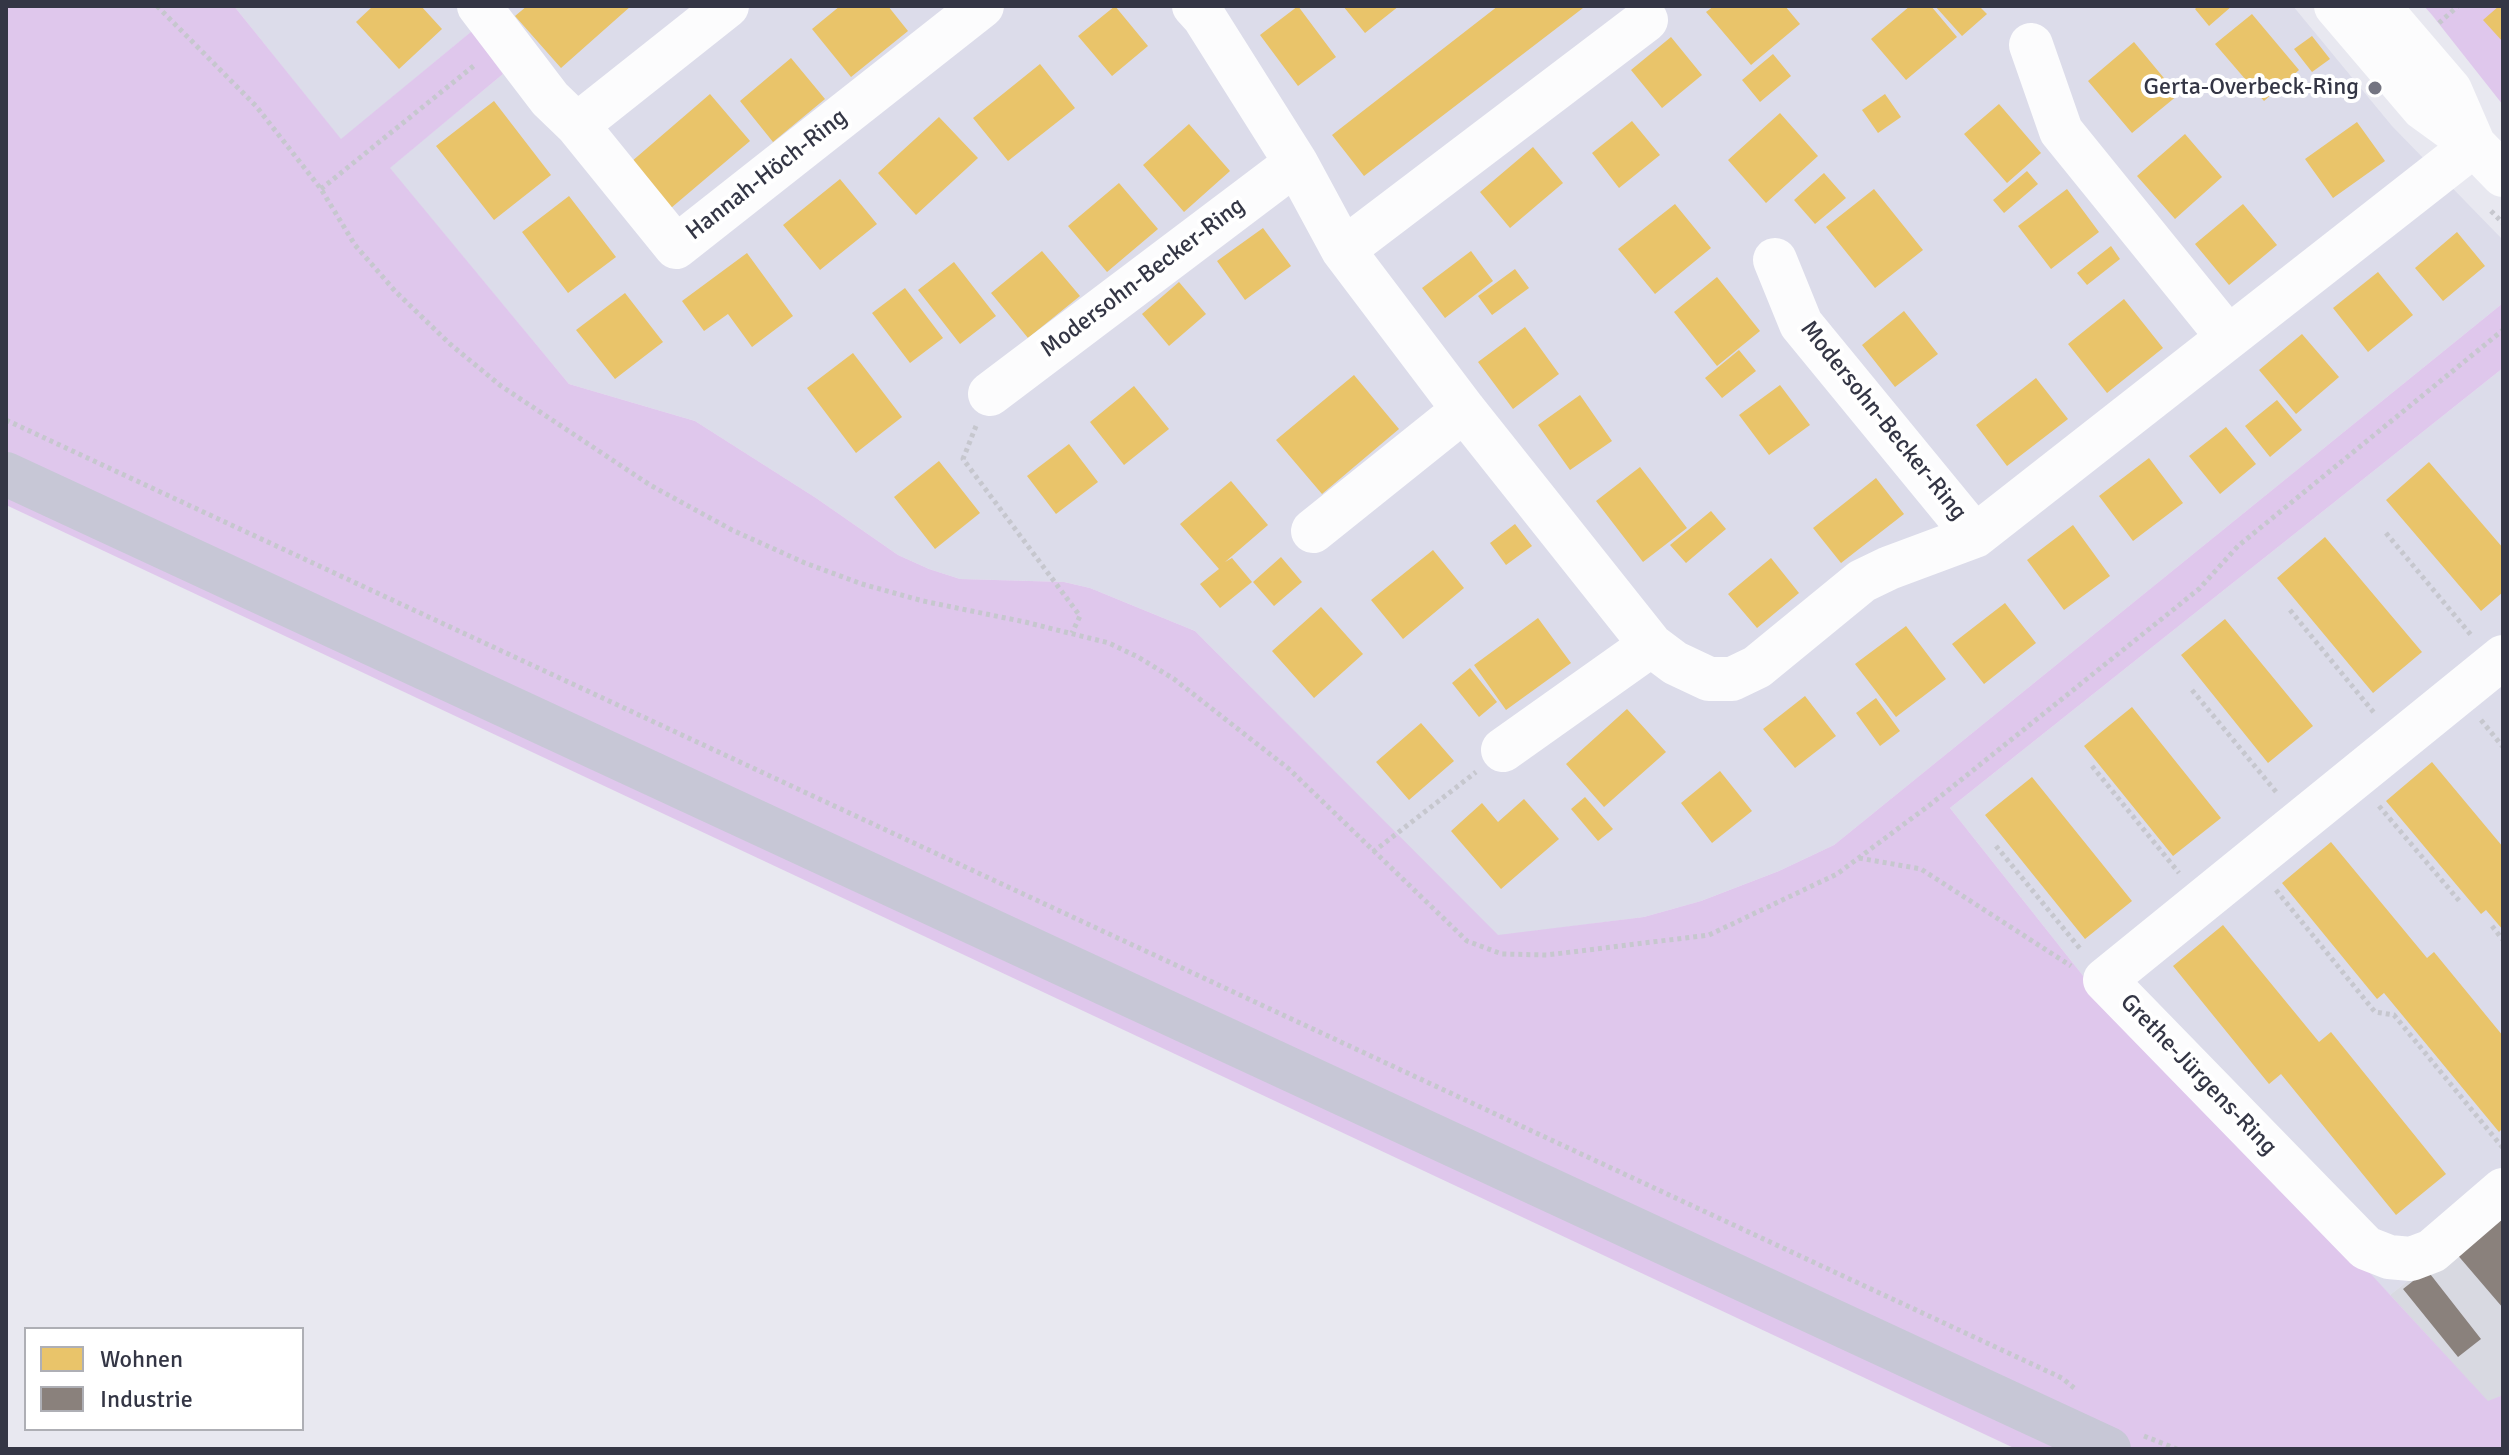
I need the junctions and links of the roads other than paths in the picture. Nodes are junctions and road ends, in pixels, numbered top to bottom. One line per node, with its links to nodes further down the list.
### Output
1 (479, 6): 9 (street, Hannah-Höch-Ring)
2 (727, 6): 9 (street)
3 (982, 6): 9 (street, Hannah-Höch-Ring)
4 (2336, 6): 10 (street)
5 (2378, 6): 10 (street)
6 (1205, 10): 11 (street, Modersohn-Becker-Ring)
7 (1646, 20): 12 (street)
8 (2031, 45): 14 (street)
9 (577, 125)
10 (2489, 160): 14 (street, Modersohn-Becker-Ring)
11 (1296, 163): 12 (street, Modersohn-Becker-Ring); 15 (street, Modersohn-Becker-Ring)
12 (1343, 250): 16 (street, Modersohn-Becker-Ring)
13 (1775, 260): 19 (street, Modersohn-Becker-Ring)
14 (2228, 337): 19 (street, Modersohn-Becker-Ring)
15 (990, 394)
16 (1464, 410): 18 (street); 20 (street, Modersohn-Becker-Ring)
17 (6, 474): 24 (main road)
18 (1313, 531)
19 (1975, 536): 20 (street, Modersohn-Becker-Ring)
20 (1651, 645): 22 (street)
21 (2499, 661): 23 (street, Grethe-Jürgens-Ring)
22 (1503, 750)
23 (2503, 1190)
24 (2125, 1442)

